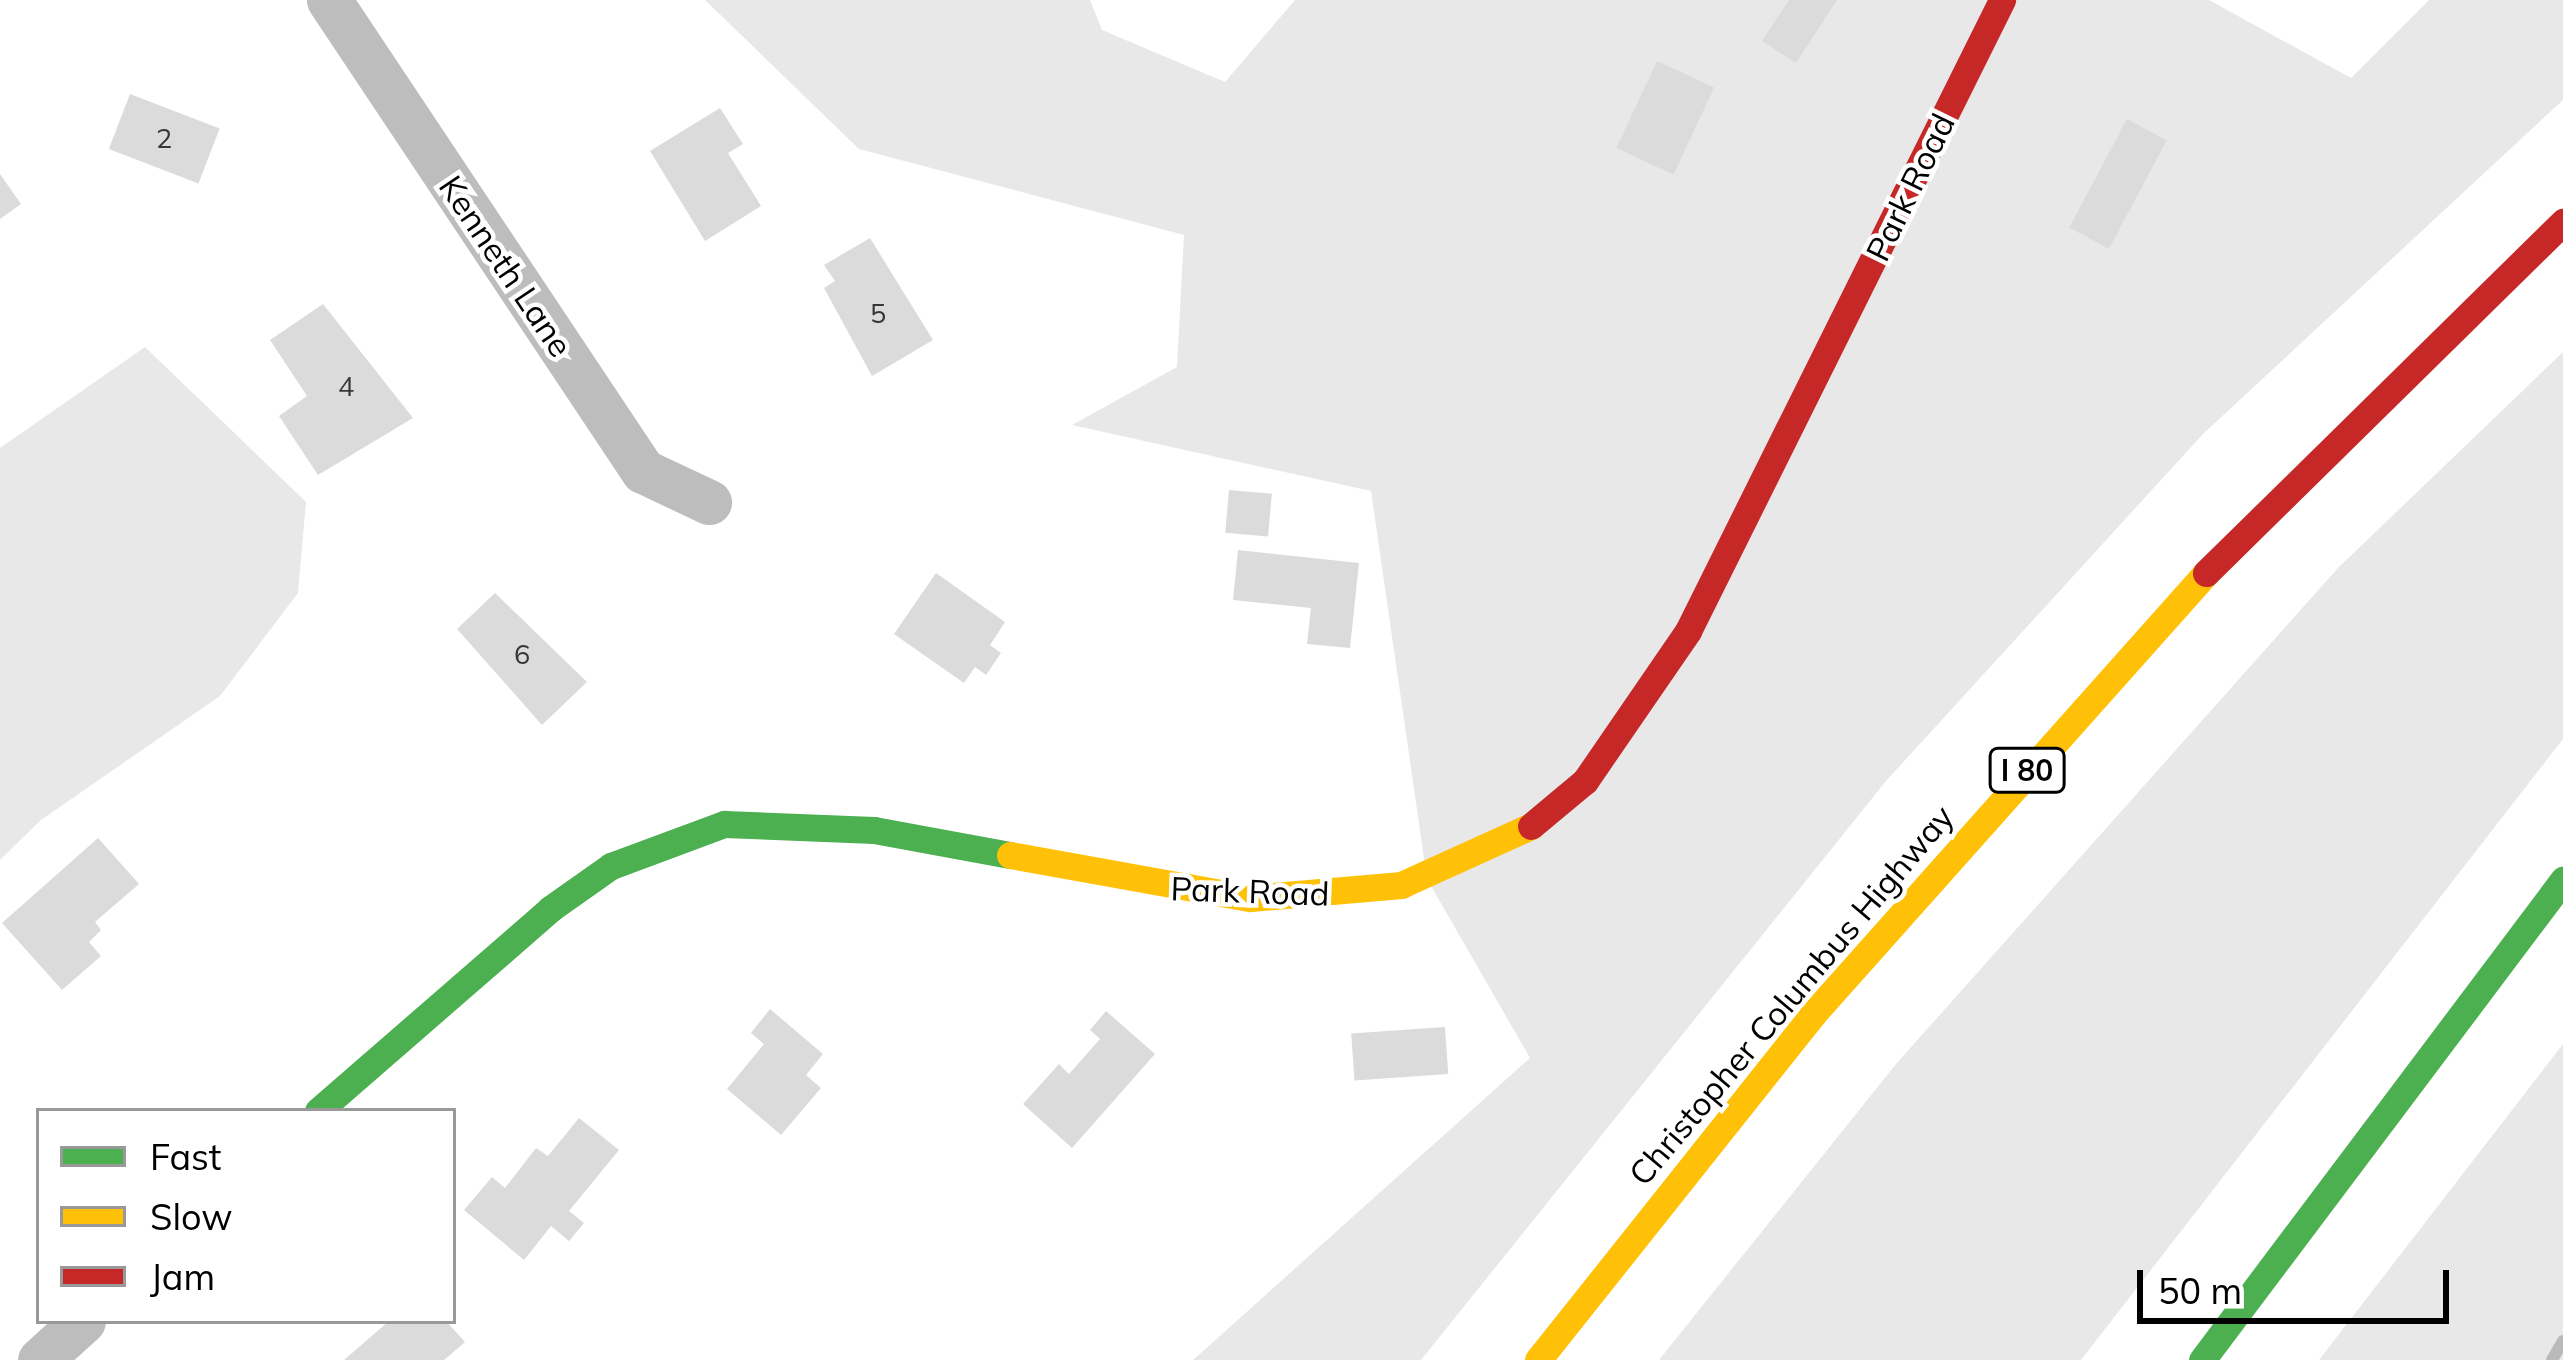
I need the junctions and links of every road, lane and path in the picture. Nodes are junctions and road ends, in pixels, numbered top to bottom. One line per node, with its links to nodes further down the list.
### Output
1 (329, 0): 4 (street, Kenneth Lane)
2 (2002, 0): 6 (main road, Park Road)
3 (2563, 223): 9 (main road, Christopher Columbus Highway / I 80)
4 (709, 502)
5 (2563, 880): 10 (main road)
6 (321, 1108)
7 (80, 1324): 8 (street)
8 (40, 1360)
9 (1538, 1360)
10 (2201, 1360)

